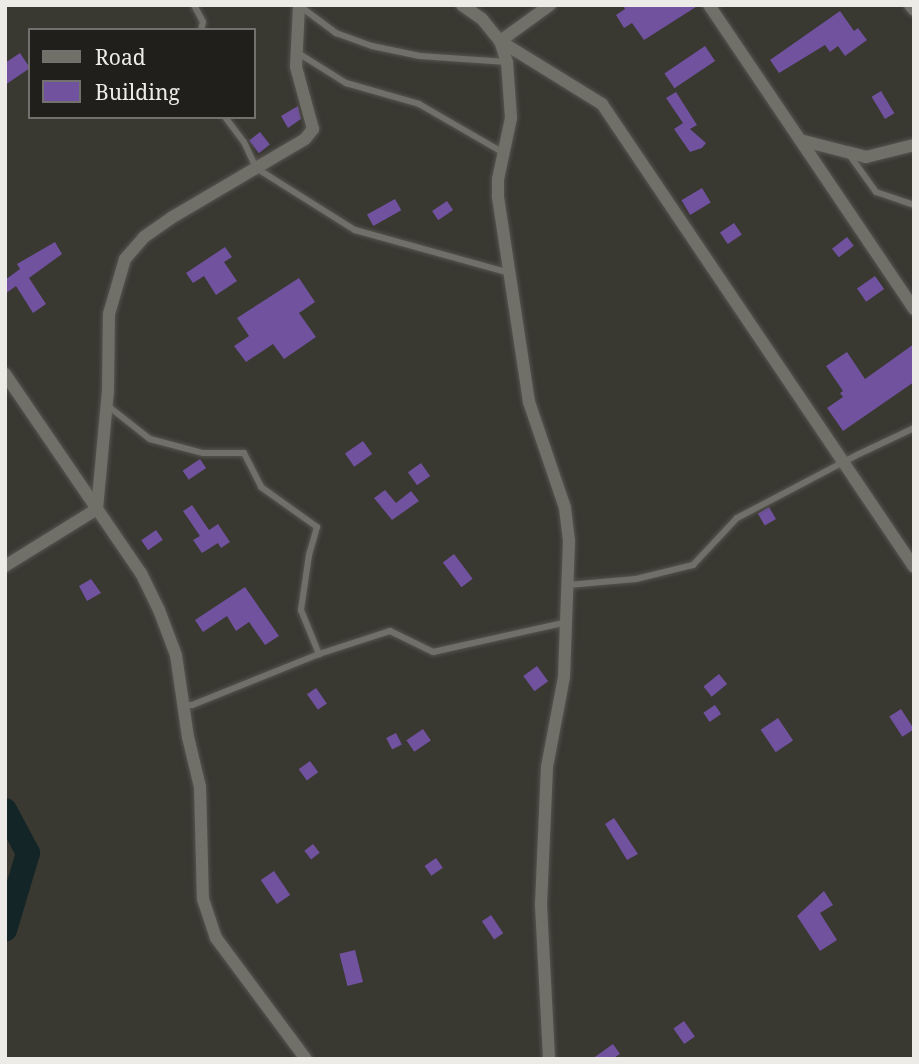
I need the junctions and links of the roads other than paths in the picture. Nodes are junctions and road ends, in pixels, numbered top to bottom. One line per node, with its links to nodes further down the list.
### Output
1 (194, 5): 8 (lane)
2 (462, 5): 9 (street)
3 (550, 5): 9 (street)
4 (709, 5): 13 (street)
5 (910, 5): 7 (street)
6 (299, 6): 10 (street); 11 (lane)
7 (914, 10)
8 (202, 28)
9 (500, 41): 11 (street); 24 (street)
10 (297, 52): 16 (lane); 17 (street)
11 (507, 62): 16 (street)
12 (227, 119): 17 (lane)
13 (800, 140): 15 (street); 20 (street)
14 (914, 145): 15 (street)
15 (847, 152): 18 (lane)
16 (504, 153): 19 (street)
17 (256, 168): 19 (lane); 22 (street)
18 (914, 205)
19 (512, 273): 28 (street)
20 (914, 309)
21 (5, 374): 25 (street)
22 (106, 405): 25 (street); 30 (lane)
23 (914, 428): 24 (lane)
24 (843, 462): 27 (street); 28 (lane)
25 (97, 509): 26 (street); 31 (street)
26 (5, 566)
27 (914, 567)
28 (568, 585): 29 (street)
29 (567, 622): 30 (lane); 33 (street)
30 (319, 654): 31 (lane)
31 (184, 705): 32 (street)
32 (306, 1059)
33 (549, 1059)

